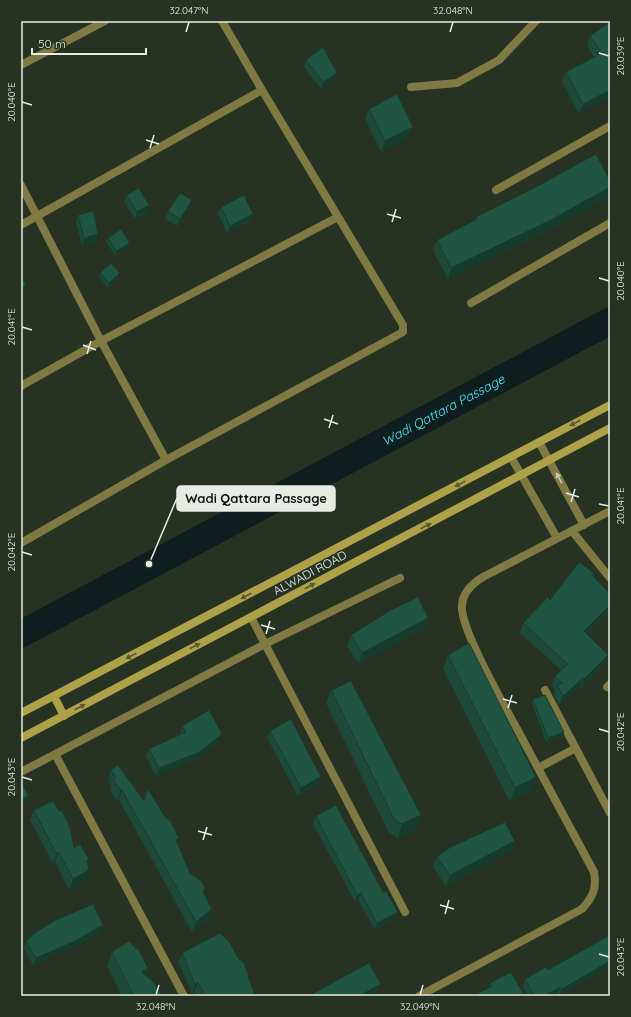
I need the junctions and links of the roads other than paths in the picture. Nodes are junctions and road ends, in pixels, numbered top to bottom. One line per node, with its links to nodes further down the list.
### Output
1 (105, 21): 4 (street)
2 (222, 21): 6 (street)
3 (536, 21): 5 (street)
4 (21, 65)
5 (411, 87)
6 (262, 90): 10 (street); 11 (street)
7 (610, 126): 9 (street)
8 (21, 185): 10 (street)
9 (496, 190)
10 (38, 216): 13 (street); 15 (street)
11 (338, 217): 15 (street); 21 (street)
12 (610, 223): 14 (street)
13 (21, 225)
14 (471, 303)
15 (101, 341): 16 (street); 21 (street)
16 (21, 386)
17 (610, 405): 19 (main road, ALWADI ROAD, one-way to 19)
18 (610, 428): 22 (main road, ALWADI ROAD)
19 (539, 442): 20 (main road, ALWADI ROAD); 22 (street)
20 (511, 457): 23 (street); 34 (main road, ALWADI ROAD, one-way to 34)
21 (166, 460): 28 (street)
22 (549, 461): 23 (main road, ALWADI ROAD); 25 (street, one-way to 22)
23 (521, 476): 27 (street); 31 (main road, ALWADI ROAD, one-way to 23)
24 (610, 511): 25 (street)
25 (584, 524): 26 (street)
26 (572, 531): 27 (street); 30 (street)
27 (557, 538): 40 (street)
28 (21, 543)
29 (400, 578): 32 (street)
30 (610, 578)
31 (251, 617): 32 (street); 36 (main road, ALWADI ROAD, one-way to 31)
32 (265, 644): 39 (street); 43 (street)
33 (545, 690): 38 (street)
34 (54, 696): 35 (main road, ALWADI ROAD); 36 (main road)
35 (21, 713)
36 (64, 716): 37 (main road, ALWADI ROAD)
37 (21, 738)
38 (574, 749): 40 (street); 42 (street)
39 (55, 754): 41 (street); 44 (street)
40 (538, 768): 45 (street)
41 (21, 772)
42 (610, 813)
43 (405, 912)
44 (184, 996)
45 (419, 996)

